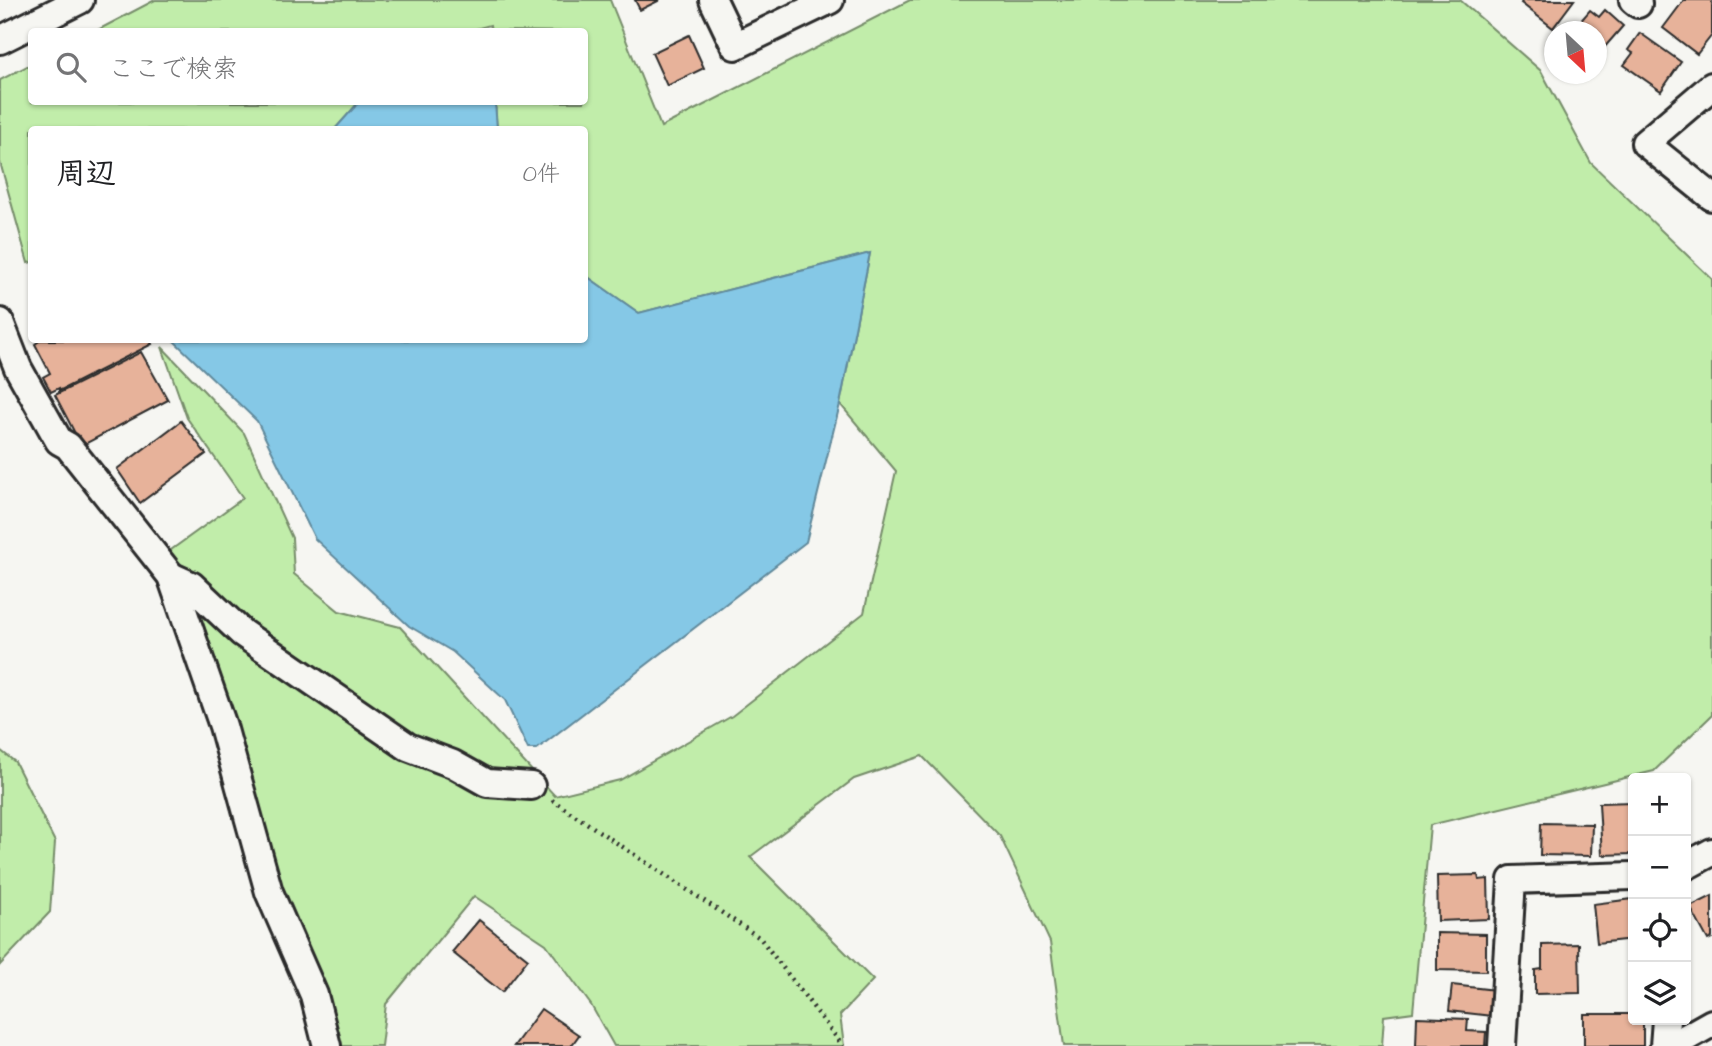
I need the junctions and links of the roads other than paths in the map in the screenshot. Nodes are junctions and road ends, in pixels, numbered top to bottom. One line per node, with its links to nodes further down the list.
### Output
1 (713, 0): 2 (street)
2 (830, 0)
3 (69, 2): 4 (street)
4 (0, 40)
5 (1712, 86): 6 (street)
6 (1712, 197)
7 (0, 322): 8 (street)
8 (171, 576): 9 (street); 15 (street)
9 (531, 786)
10 (1712, 852): 11 (street)
11 (1691, 863)
12 (1628, 876): 16 (street)
13 (1712, 1023): 18 (street)
14 (1666, 1025): 17 (street)
15 (327, 1046)
16 (1502, 1046)
17 (1664, 1046)
18 (1671, 1046)

